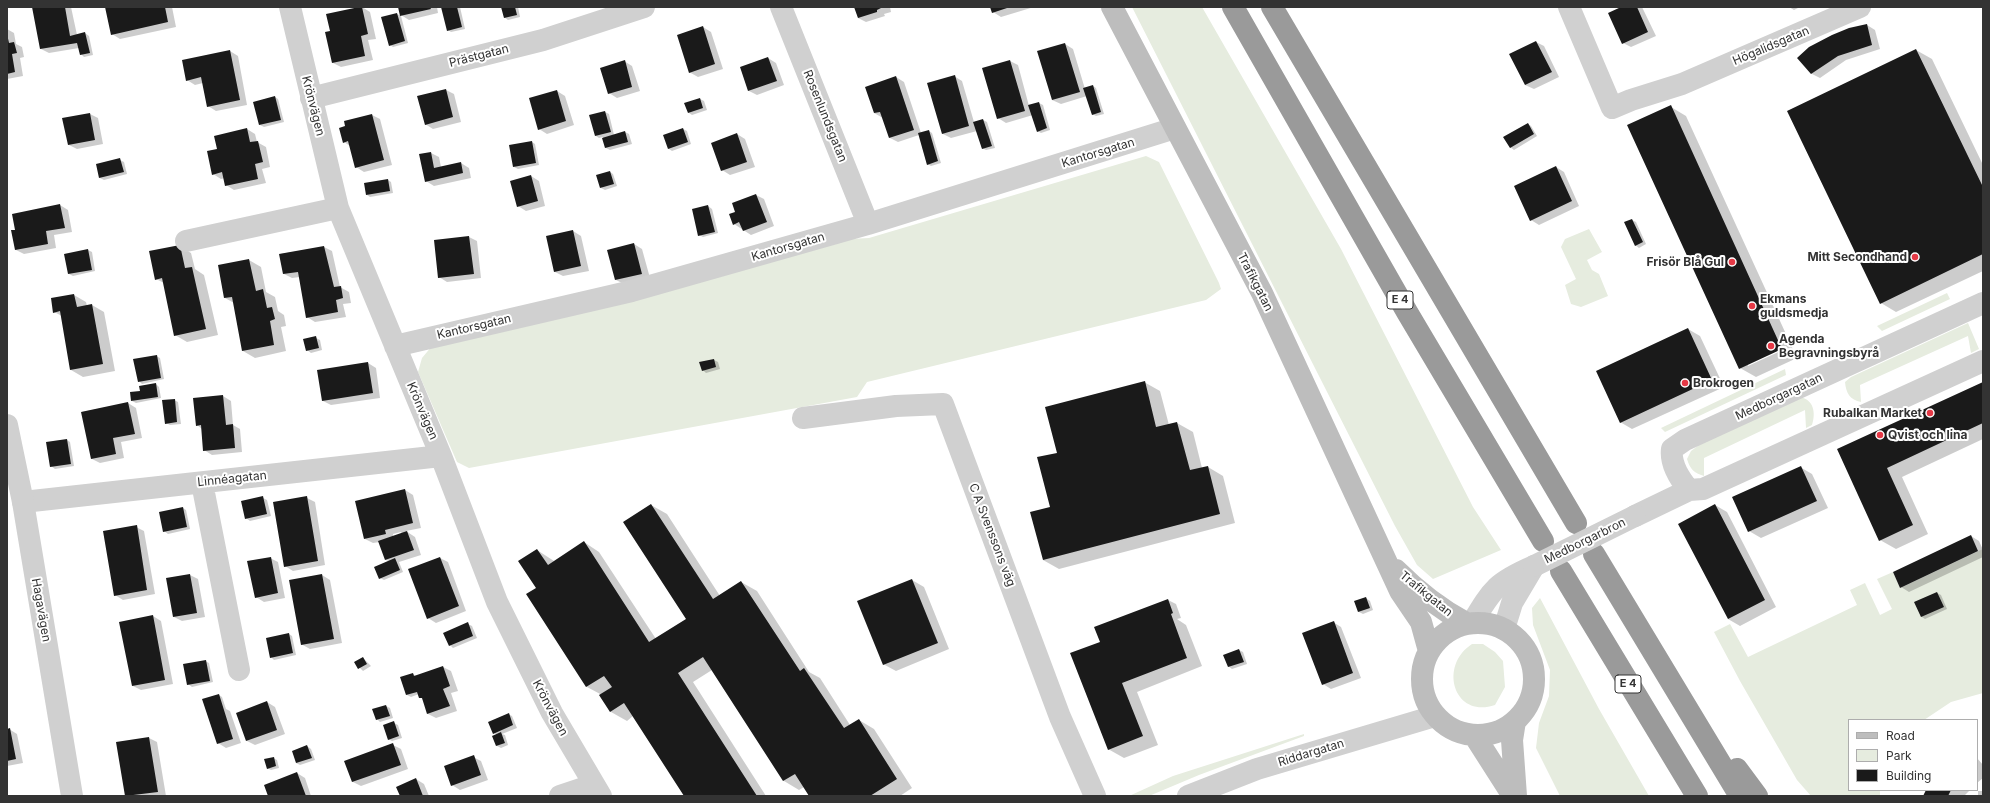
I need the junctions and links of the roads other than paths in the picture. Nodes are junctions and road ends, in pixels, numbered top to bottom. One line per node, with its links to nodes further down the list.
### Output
1 (290, 7): 9 (street, Krönvägen)
2 (644, 7): 9 (street, Prästgatan)
3 (781, 7): 12 (street, Rosenlundsgatan)
4 (1112, 7): 10 (main road, Trafikgatan)
5 (1233, 7): 24 (highway, E 4)
6 (1272, 7): 23 (highway)
7 (1569, 7): 8 (street, Högalidsgatan)
8 (1860, 7)
9 (311, 98): 11 (street, Krönvägen)
10 (1175, 128): 12 (street, Kantorsgatan); 26 (main road, Trafikgatan)
11 (338, 208): 13 (street); 15 (street, Krönvägen)
12 (868, 224): 15 (street, Kantorsgatan)
13 (186, 241)
14 (1983, 303): 21 (street, Medborgargatan)
15 (395, 346): 19 (street, Krönvägen)
16 (1983, 361): 21 (street)
17 (802, 418): 40 (street, C A Svenssons väg)
18 (7, 425): 22 (street, Hagavägen)
19 (441, 456): 20 (street, Linnéagatan); 37 (street, Krönvägen)
20 (202, 483): 22 (street, Linnéagatan); 33 (street)
21 (1688, 490): 27 (street, Medborgarbron, bridge)
22 (23, 502): 38 (street, Hagavägen)
23 (1576, 523)
24 (1543, 541)
25 (1594, 554): 32 (highway)
26 (1388, 562): 29 (main road, Trafikgatan); 31 (main road, Trafikgatan)
27 (1534, 566): 29 (street); 30 (street)
28 (1561, 571): 44 (highway, E 4)
29 (1469, 623): 30 (main road); 31 (main road)
30 (1504, 629): 35 (main road)
31 (1429, 651): 34 (main road)
32 (1657, 662): 45 (highway); 46 (highway)
33 (239, 670)
34 (1435, 716): 36 (main road); 41 (street, Riddargatan)
35 (1515, 721): 36 (main road); 43 (main road)
36 (1474, 735): 42 (main road)
37 (597, 790): 39 (street)
38 (72, 796)
39 (560, 796)
40 (1095, 796)
41 (1188, 796)
42 (1513, 796)
43 (1516, 796)
44 (1697, 796)
45 (1740, 796)
46 (1757, 796)

